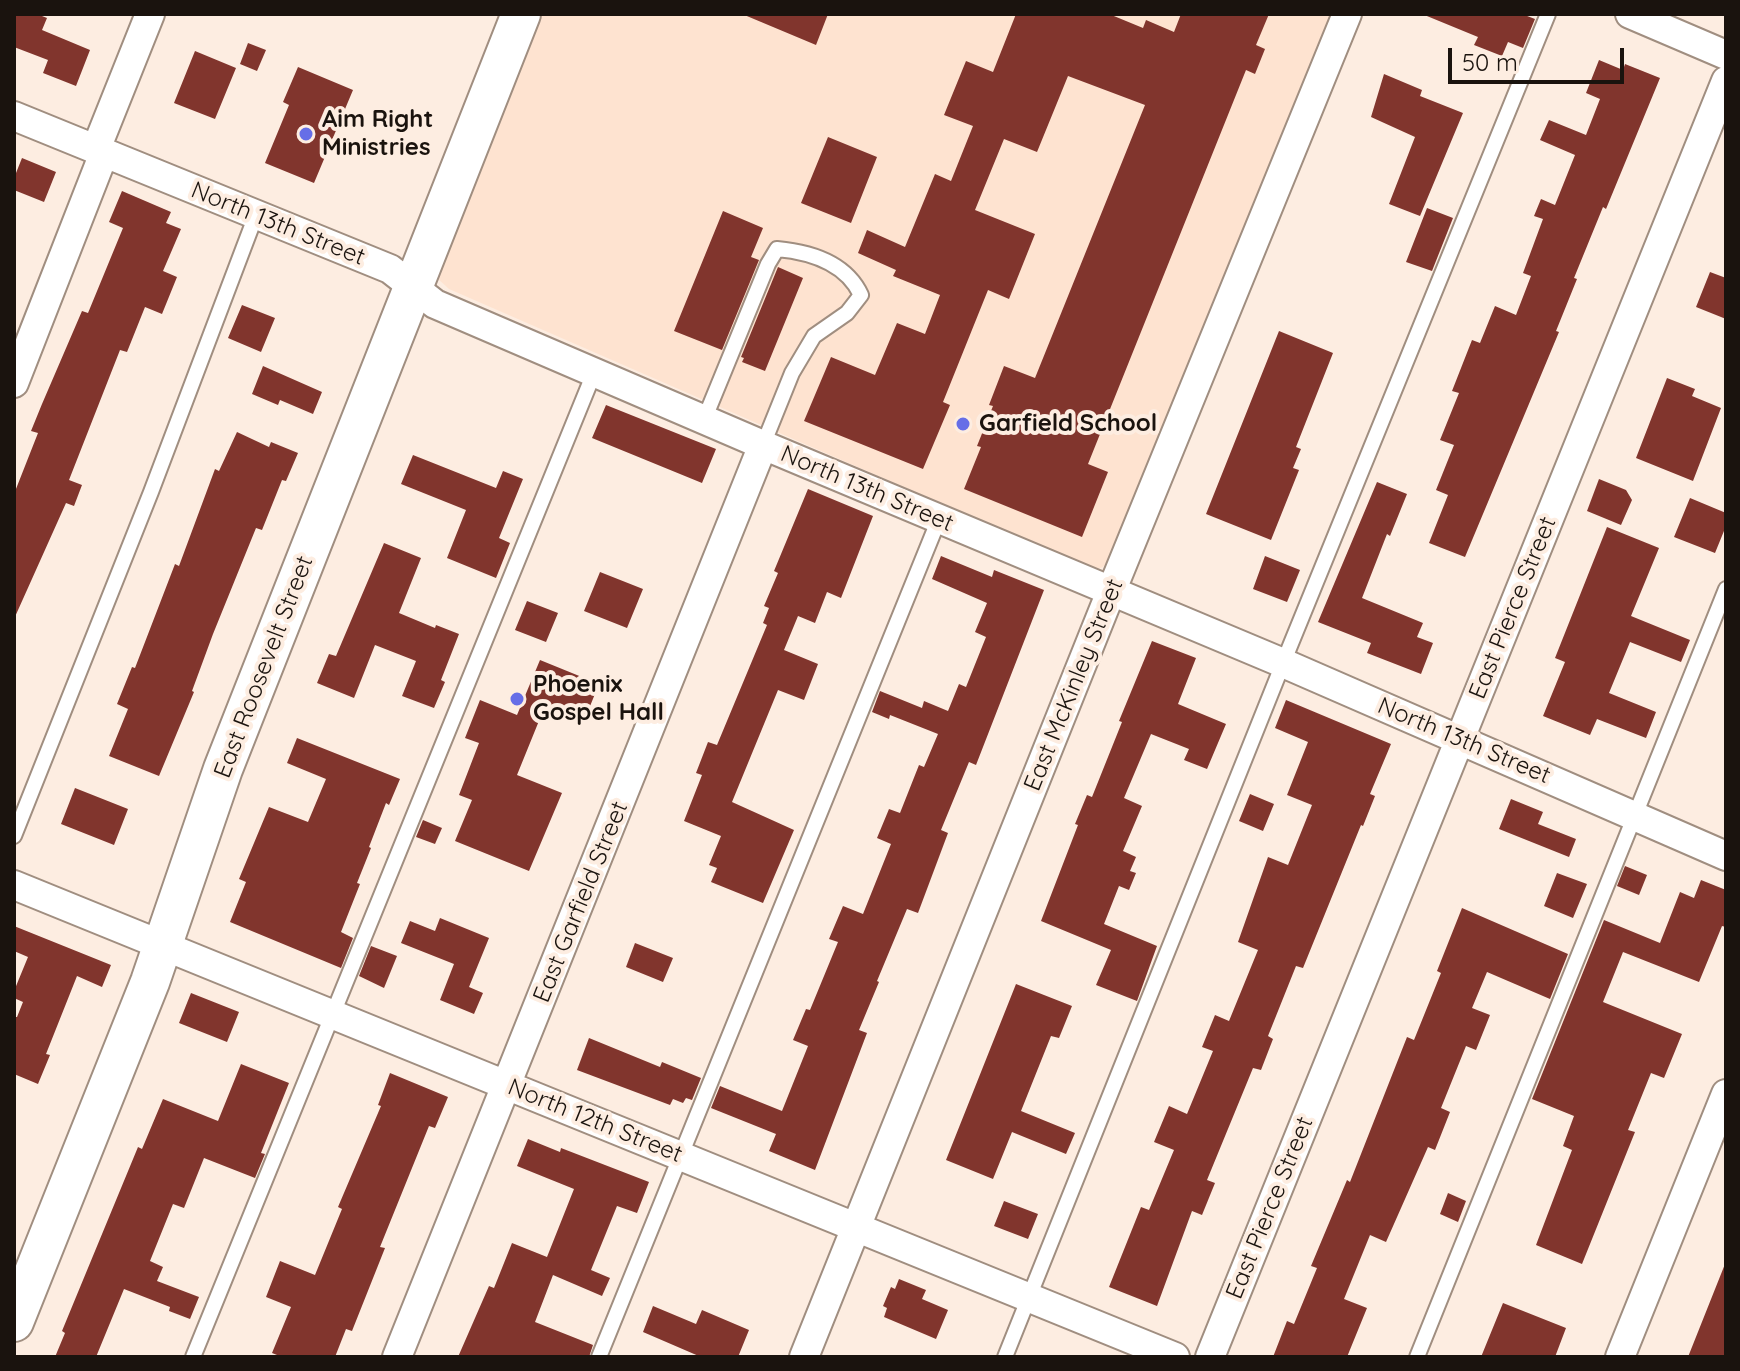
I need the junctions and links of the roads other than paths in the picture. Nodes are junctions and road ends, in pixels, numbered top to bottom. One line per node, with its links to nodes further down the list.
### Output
1 (150, 14): 9 (street)
2 (521, 14): 11 (street, East Roosevelt Street)
3 (1347, 14): 18 (street, East McKinley Street)
4 (1548, 14): 19 (lane)
5 (1630, 14): 6 (street)
6 (1726, 55)
7 (1726, 81): 20 (street, East Pierce Street)
8 (14, 116): 9 (street, North 13th Street)
9 (100, 151): 10 (street, North 13th Street); 13 (street)
10 (256, 215): 11 (street, North 13th Street); 22 (lane)
11 (414, 286): 12 (street, North 13th Street); 25 (street, East Roosevelt Street)
12 (594, 373): 14 (street, North 13th Street); 26 (lane)
13 (14, 383)
14 (704, 420): 15 (street, North 13th Street); 15 (lane)
15 (763, 445): 16 (street, North 13th Street); 27 (street, East Garfield Street)
16 (939, 519): 18 (street, North 13th Street); 29 (lane)
17 (1726, 589): 21 (lane)
18 (1111, 592): 19 (street, North 13th Street); 30 (street, East McKinley Street)
19 (1283, 663): 20 (street, North 13th Street); 31 (lane)
20 (1460, 739): 21 (street, North 13th Street); 39 (street, East Pierce Street)
21 (1636, 815): 23 (street, North 13th Street); 40 (lane)
22 (14, 836)
23 (1726, 856)
24 (14, 885): 25 (street, North 12th Street)
25 (163, 945): 26 (street, North 12th Street); 32 (street, East Roosevelt Street)
26 (332, 1014): 27 (street, North 12th Street); 33 (lane)
27 (507, 1085): 29 (street, North 12th Street); 34 (street, East Garfield Street)
28 (1726, 1094): 41 (street)
29 (680, 1156): 30 (street, North 12th Street); 35 (lane)
30 (857, 1228): 31 (street, North 12th Street); 36 (street, East McKinley Street)
31 (1029, 1298): 37 (lane); 38 (street, North 12th Street)
32 (14, 1322)
33 (193, 1357)
34 (397, 1357)
35 (599, 1357)
36 (804, 1357)
37 (1005, 1357)
38 (1175, 1357)
39 (1210, 1357)
40 (1417, 1357)
41 (1620, 1357)

